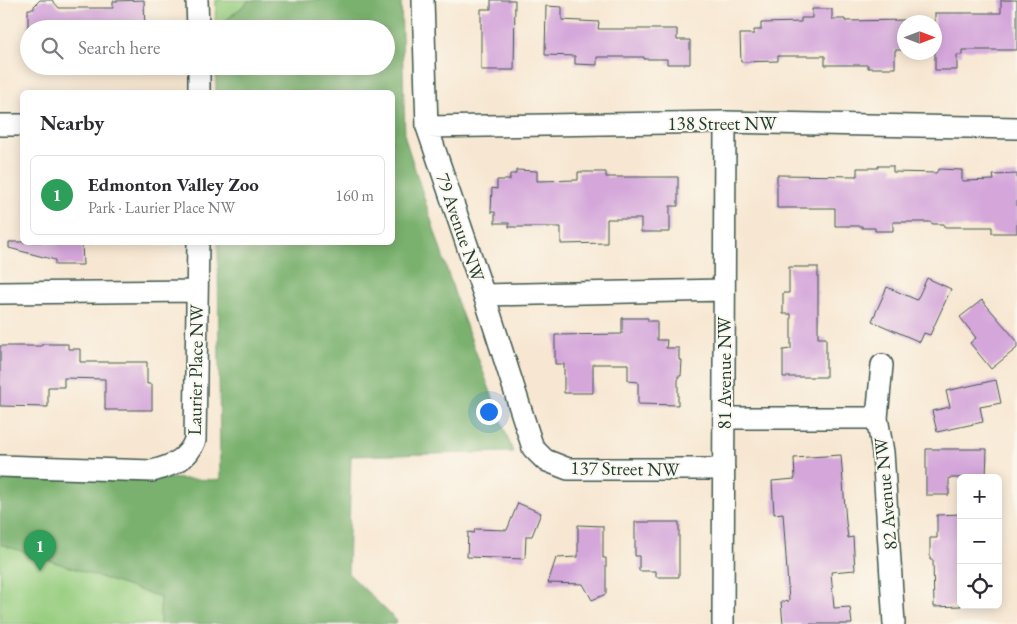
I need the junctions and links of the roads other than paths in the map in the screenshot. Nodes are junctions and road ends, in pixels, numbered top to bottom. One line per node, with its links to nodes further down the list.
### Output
1 (197, 0): 3 (street)
2 (423, 0): 9 (street, 79 Avenue NW)
3 (198, 20)
4 (199, 75): 5 (street)
5 (199, 90)
6 (725, 122): 9 (street, 138 Street NW); 10 (street, 138 Street NW); 12 (street, 81 Avenue NW)
7 (0, 125): 8 (street)
8 (20, 125)
9 (427, 127): 15 (street, 79 Avenue NW)
10 (1017, 128)
11 (198, 245): 13 (street, Laurier Place NW)
12 (724, 290): 15 (street); 17 (street, 81 Avenue NW)
13 (197, 291): 14 (street); 20 (street, Laurier Place NW)
14 (0, 293)
15 (484, 295): 19 (street, 79 Avenue NW)
16 (882, 365): 18 (street, 82 Avenue NW)
17 (724, 418): 18 (street); 21 (street, 81 Avenue NW)
18 (878, 418): 23 (street, 82 Avenue NW)
19 (533, 448): 21 (street, 137 Street NW)
20 (0, 466)
21 (724, 469): 22 (street, 81 Avenue NW)
22 (724, 624)
23 (894, 624)

